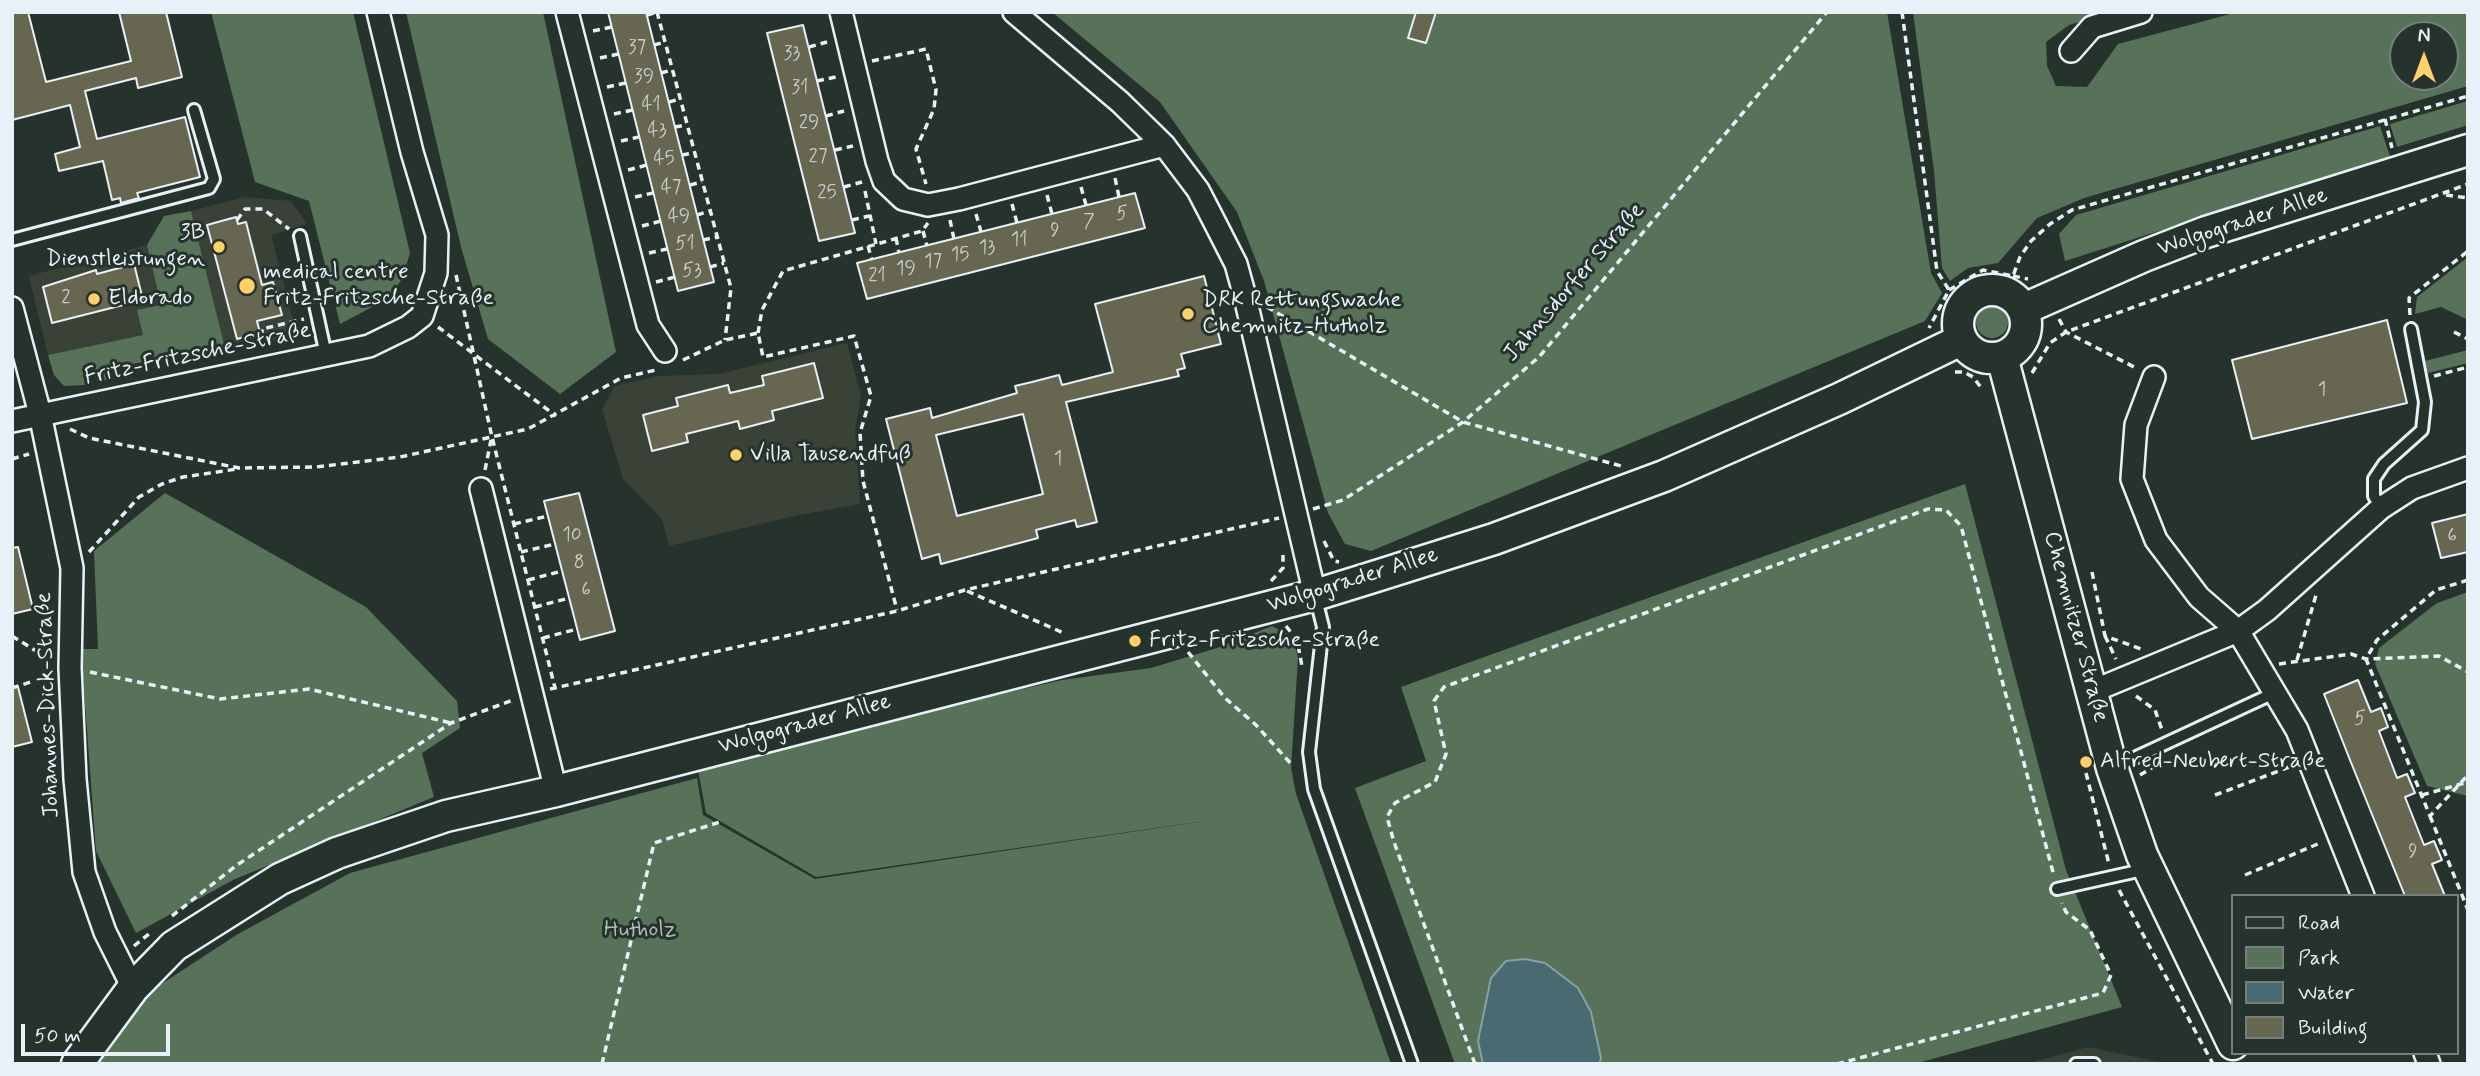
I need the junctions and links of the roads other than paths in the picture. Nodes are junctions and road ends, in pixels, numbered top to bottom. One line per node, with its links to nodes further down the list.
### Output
1 (378, 12): 16 (street, Fritz-Fritzsche-Straße)
2 (567, 12): 18 (street)
3 (841, 12): 8 (street)
4 (1014, 12): 8 (street)
5 (2141, 12): 6 (street)
6 (2071, 51)
7 (194, 110): 11 (lane)
8 (1164, 145): 25 (street)
9 (2468, 150): 13 (main road, Wolgograder Allee)
10 (300, 236): 16 (lane)
11 (12, 240)
12 (12, 308): 20 (street, Johannes-Dick-Straße)
13 (2024, 309): 15 (main road); 17 (main road)
14 (2411, 329): 24 (lane)
15 (1950, 344): 17 (main road); 25 (main road, Wolgograder Allee)
16 (326, 355): 20 (street, Fritz-Fritzsche-Straße)
17 (2002, 357): 27 (main road, Chemnitzer Straße)
18 (668, 361)
19 (2154, 377): 26 (street)
20 (40, 414): 21 (street); 34 (street, Johannes-Dick-Straße)
21 (12, 421)
22 (2468, 468): 24 (street)
23 (481, 489): 30 (street)
24 (2381, 508): 26 (street)
25 (1315, 595): 30 (main road, Wolgograder Allee); 37 (lane)
26 (2238, 631): 27 (street); 28 (street)
27 (2093, 691): 29 (main road, Chemnitzer Straße)
28 (2274, 693): 29 (lane); 33 (street)
29 (2108, 786): 31 (main road, Chemnitzer Straße)
30 (556, 791): 34 (main road, Wolgograder Allee)
31 (2148, 868): 32 (lane); 35 (main road, Chemnitzer Straße)
32 (2057, 889)
33 (2362, 894)
34 (127, 975): 36 (main road, Wolgograder Allee)
35 (2232, 1042)
36 (78, 1064)
37 (1412, 1064)
38 (2076, 1064): 39 (lane)
39 (2094, 1064)

